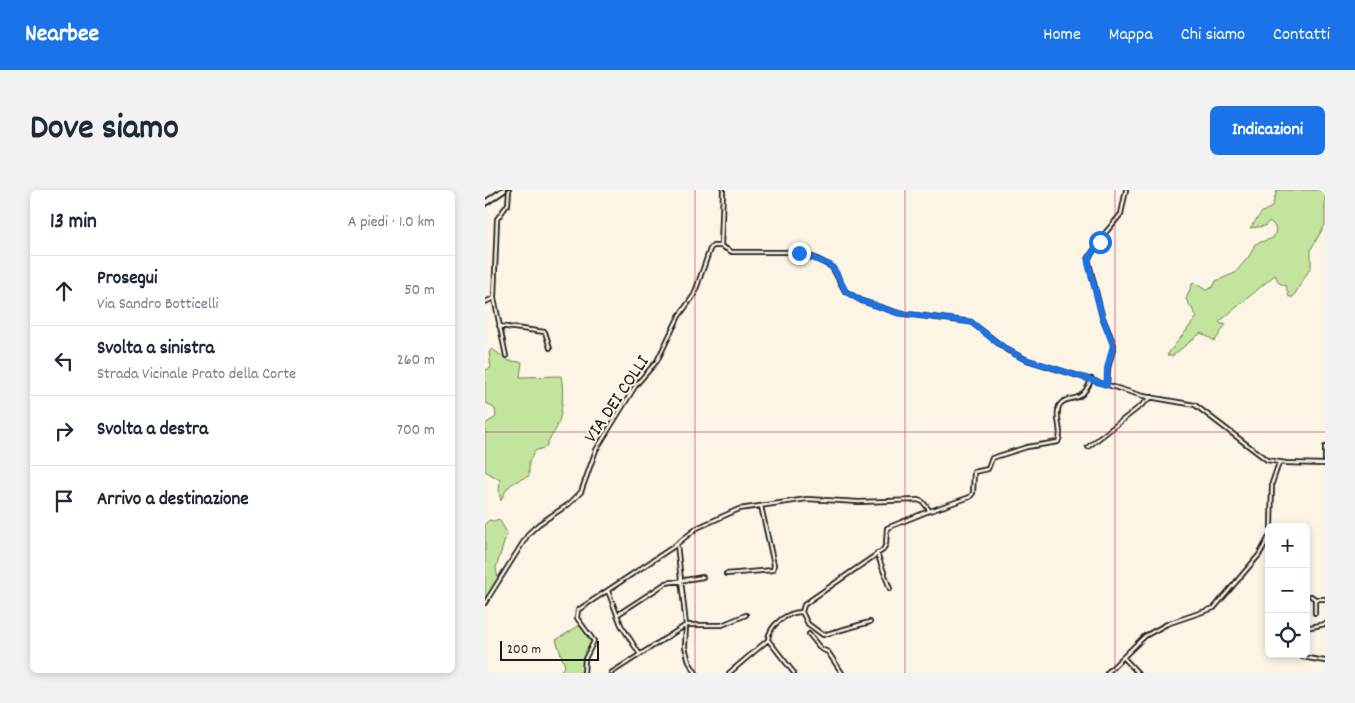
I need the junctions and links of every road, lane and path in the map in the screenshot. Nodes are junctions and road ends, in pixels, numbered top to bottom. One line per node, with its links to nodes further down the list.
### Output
1 (504, 190): 5 (main road)
2 (509, 190): 7 (street)
3 (723, 190): 6 (street)
4 (1126, 190): 13 (street)
5 (485, 203)
6 (721, 246): 12 (street); 33 (street, VIA DEI COLLI)
7 (494, 298): 8 (street); 9 (street)
8 (485, 302)
9 (499, 326): 10 (street); 11 (street)
10 (550, 348)
11 (506, 356)
12 (1092, 379): 13 (street); 20 (street)
13 (1107, 385): 14 (street)
14 (1152, 397): 15 (street); 18 (street)
15 (1088, 447)
16 (1325, 447): 17 (street)
17 (1325, 462): 18 (street)
18 (1279, 463): 21 (street)
19 (761, 506): 20 (street); 22 (street); 25 (street)
20 (930, 511): 24 (street)
21 (1271, 523)
22 (677, 544): 27 (street); 29 (street)
23 (1265, 544): 45 (street)
24 (877, 553): 28 (street); 34 (street)
25 (726, 574)
26 (703, 577): 27 (street)
27 (681, 580): 36 (street); 40 (street)
28 (890, 589)
29 (608, 591): 36 (street); 48 (street)
30 (1311, 596): 31 (street)
31 (1315, 599): 32 (street); 35 (street)
32 (1325, 600)
33 (485, 603)
34 (802, 612): 38 (street); 43 (street)
35 (1315, 613)
36 (617, 615): 44 (street)
37 (745, 615): 40 (street)
38 (870, 622)
39 (1325, 624): 41 (street)
40 (686, 625): 44 (street); 50 (street)
41 (1310, 627)
42 (809, 634): 53 (street)
43 (768, 640): 51 (street); 52 (street)
44 (639, 653): 49 (street)
45 (1124, 658): 54 (street); 55 (street)
46 (1308, 658): 47 (street)
47 (1325, 661)
48 (585, 673)
49 (611, 673)
50 (697, 673)
51 (729, 673)
52 (794, 673)
53 (842, 673)
54 (1107, 673)
55 (1138, 673)

